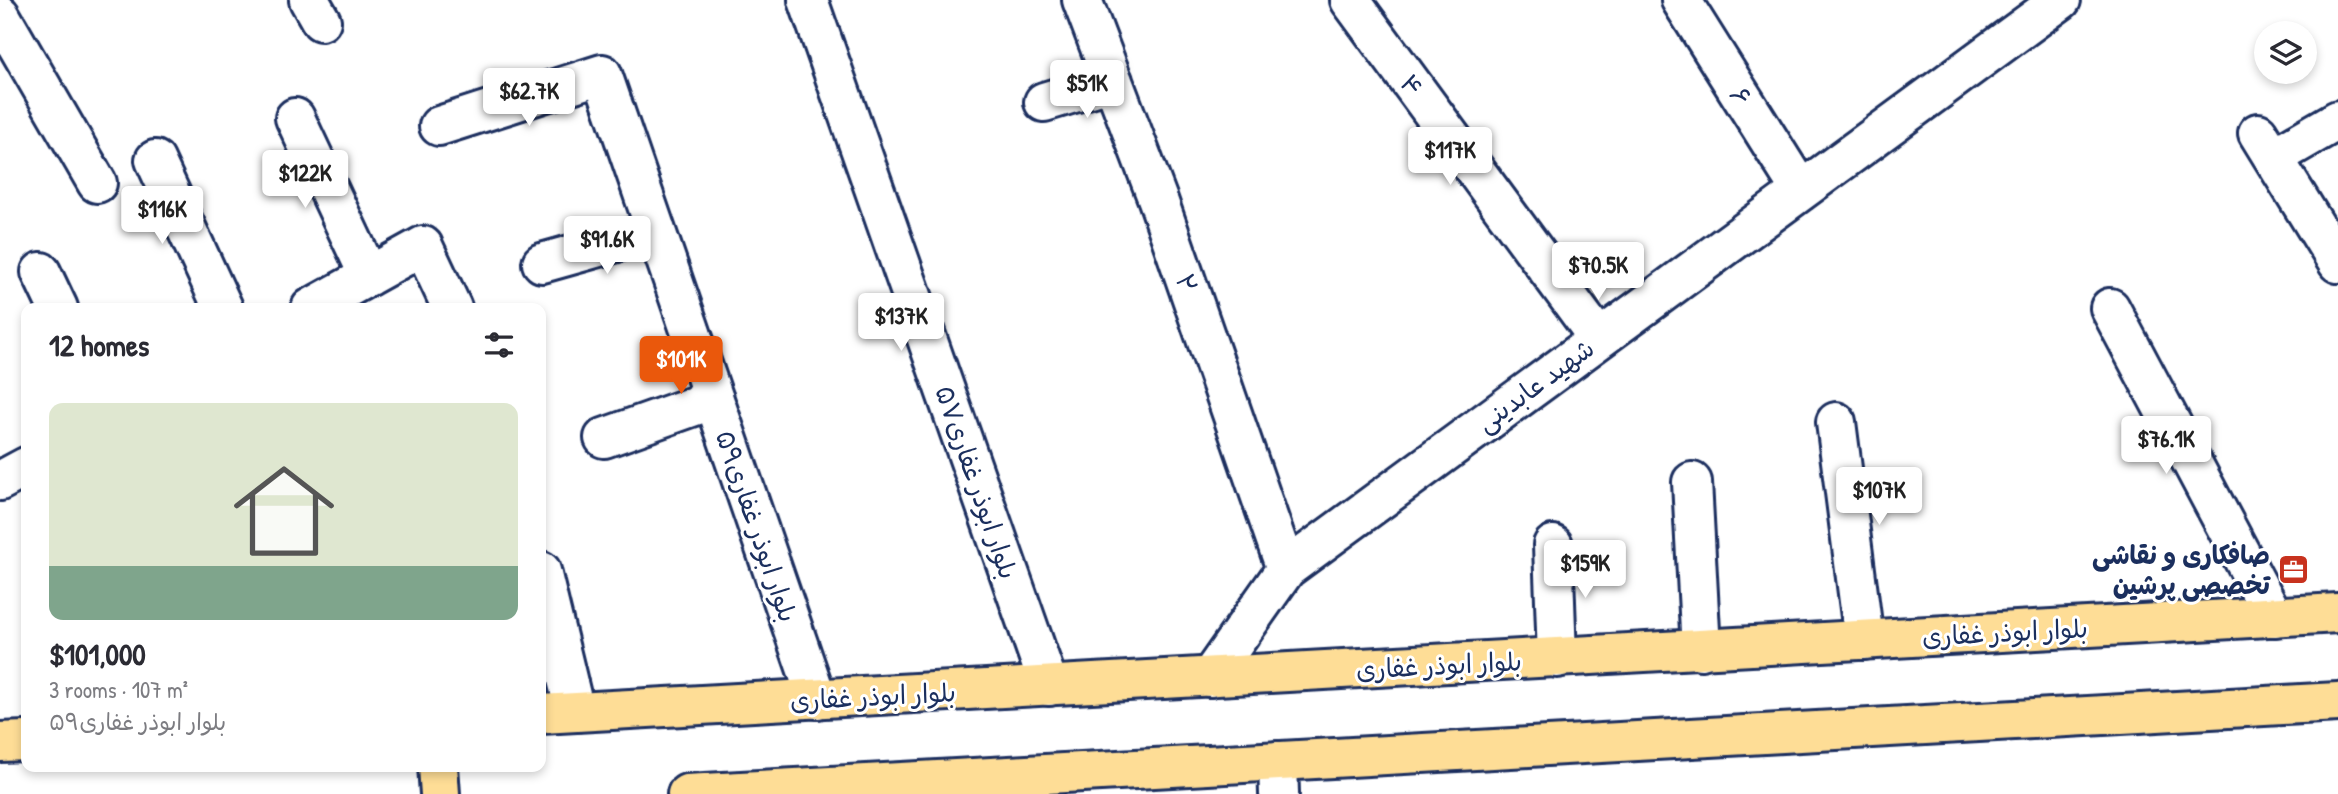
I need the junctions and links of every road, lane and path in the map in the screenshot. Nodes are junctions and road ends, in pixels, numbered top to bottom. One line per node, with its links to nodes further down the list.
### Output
1 (808, 0): 42 (street, بلوار ابوذر غفاری۵۷)
2 (1082, 0): 8 (street, ۲)
3 (1350, 0): 26 (street, ۴)
4 (1681, 0): 15 (street, ۶)
5 (2061, 0): 6 (street, شهید عابدینی)
6 (2019, 12): 15 (street, شهید عابدینی)
7 (0, 15): 14 (street)
8 (1113, 81): 9 (street); 34 (street, ۲)
9 (1044, 103)
10 (295, 118): 20 (street)
11 (2338, 120): 18 (street)
12 (439, 126): 16 (street, بلوار ابوذر غفاری۵۹)
13 (155, 160): 22 (street)
14 (97, 183)
15 (1801, 191): 26 (street, شهید عابدینی)
16 (656, 231): 17 (street); 27 (street, بلوار ابوذر غفاری۵۹)
17 (542, 263)
18 (2338, 263)
19 (41, 272): 21 (street)
20 (369, 276): 23 (street); 24 (street)
21 (56, 303)
22 (221, 303)
23 (320, 303)
24 (450, 303)
25 (2110, 308): 37 (street)
26 (1599, 339): 34 (street, شهید عابدینی)
27 (714, 399): 29 (street); 43 (street, بلوار ابوذر غفاری۵۹)
28 (1836, 422): 38 (street)
29 (604, 438)
30 (21, 470): 31 (street)
31 (0, 481)
32 (1692, 482): 39 (street)
33 (1553, 545): 40 (street)
34 (1286, 569): 41 (street, شهید عابدینی)
35 (546, 613): 45 (street)
36 (2338, 613): 37 (main road, بلوار ابوذر غفاری)
37 (2274, 617): 38 (main road, بلوار ابوذر غفاری)
38 (1864, 640): 39 (main road, بلوار ابوذر غفاری)
39 (1701, 649): 40 (main road, بلوار ابوذر غفاری)
40 (1557, 658): 41 (main road, بلوار ابوذر غفاری)
41 (1210, 677): 42 (main road, بلوار ابوذر غفاری)
42 (1049, 686): 43 (main road, بلوار ابوذر غفاری)
43 (817, 699): 45 (main road, بلوار ابوذر غفاری)
44 (2338, 702): 49 (main road)
45 (558, 713)
46 (21, 741): 47 (main road)
47 (0, 742)
48 (438, 772): 50 (main road)
49 (1278, 778): 51 (main road)
50 (440, 794)
51 (687, 794)

